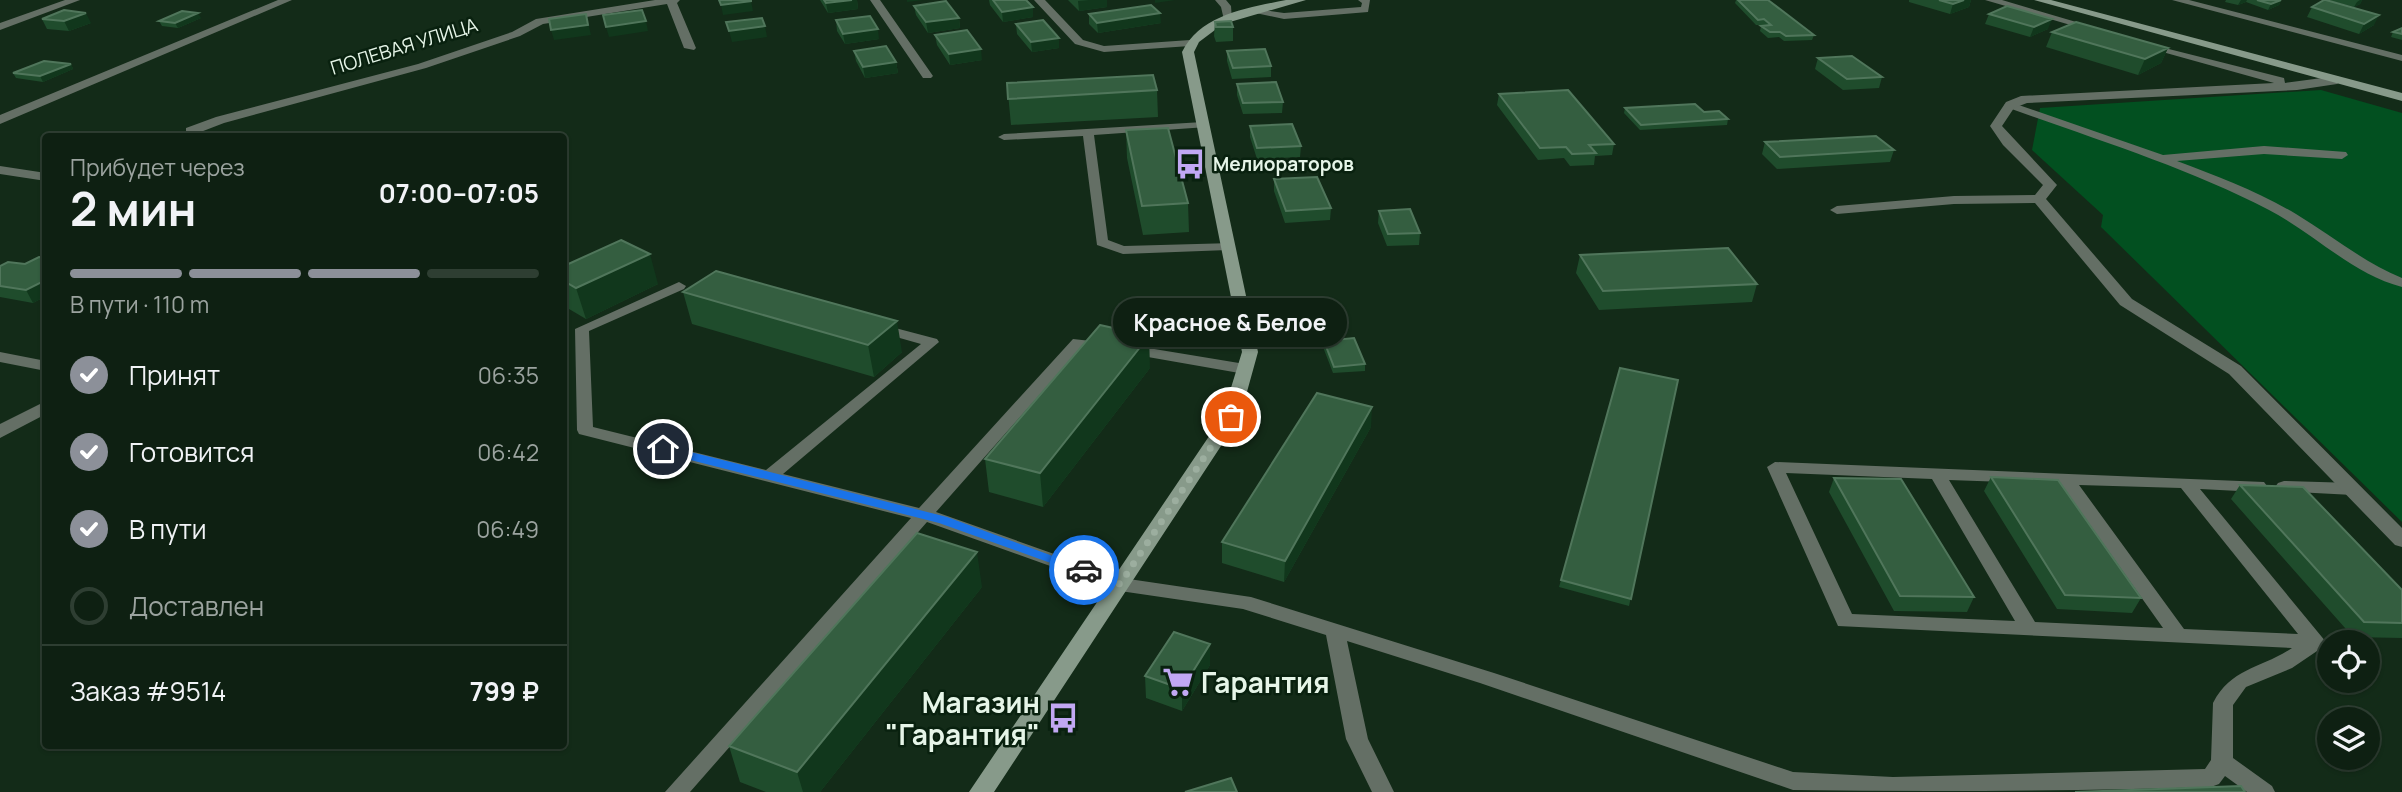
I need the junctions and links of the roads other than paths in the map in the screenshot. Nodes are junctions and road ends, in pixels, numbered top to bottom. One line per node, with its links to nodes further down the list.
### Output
1 (75, 0): 14 (street)
2 (287, 0): 25 (street)
3 (673, 0): 18 (street); 28 (street, ПОЛЕВАЯ УЛИЦА)
4 (875, 0): 20 (street)
5 (1039, 0): 17 (street)
6 (1220, 0): 13 (street)
7 (1301, 0): 12 (street)
8 (1363, 0): 12 (lane)
9 (1990, 0): 15 (street)
10 (2039, 0): 21 (street)
11 (2177, 0): 19 (street)
12 (1251, 11): 13 (street)
13 (1228, 18): 17 (street)
14 (0, 27)
15 (2110, 34)
16 (2137, 41): 22 (street)
17 (1190, 43): 26 (street)
18 (690, 48)
19 (2402, 58)
20 (927, 76)
21 (2337, 80): 22 (street); 23 (street)
22 (2297, 86): 24 (street)
23 (2402, 97)
24 (2010, 105): 31 (lane); 34 (street)
25 (0, 120)
26 (1203, 125): 27 (lane); 36 (street)
27 (1088, 131): 29 (lane); 36 (lane)
28 (191, 133)
29 (1004, 136)
30 (2342, 155): 31 (lane)
31 (2160, 159): 37 (lane)
32 (0, 170): 33 (street)
33 (42, 176)
34 (2039, 200): 35 (street); 49 (street)
35 (1838, 210)
36 (1228, 246): 42 (street)
37 (2402, 283)
38 (679, 286): 46 (lane)
39 (867, 324): 46 (lane)
40 (0, 357): 41 (street)
41 (42, 365)
42 (1245, 369): 50 (lane); 52 (street)
43 (42, 408): 44 (street)
44 (0, 432)
45 (1937, 474): 47 (lane); 53 (lane); 53 (lane)
46 (770, 476): 50 (lane)
47 (2066, 479): 48 (lane); 55 (lane)
48 (2186, 483): 49 (lane); 56 (lane)
49 (2353, 489): 51 (street)
50 (925, 515): 52 (lane); 58 (lane)
51 (2402, 540)
52 (1120, 584): 54 (lane); 59 (street)
53 (2030, 630): 55 (lane)
54 (1335, 631): 57 (lane); 60 (lane)
55 (2179, 636): 56 (lane)
56 (2316, 642): 57 (lane)
57 (2222, 762): 61 (lane)
58 (676, 792)
59 (981, 792)
60 (1383, 792)
61 (2264, 792)

